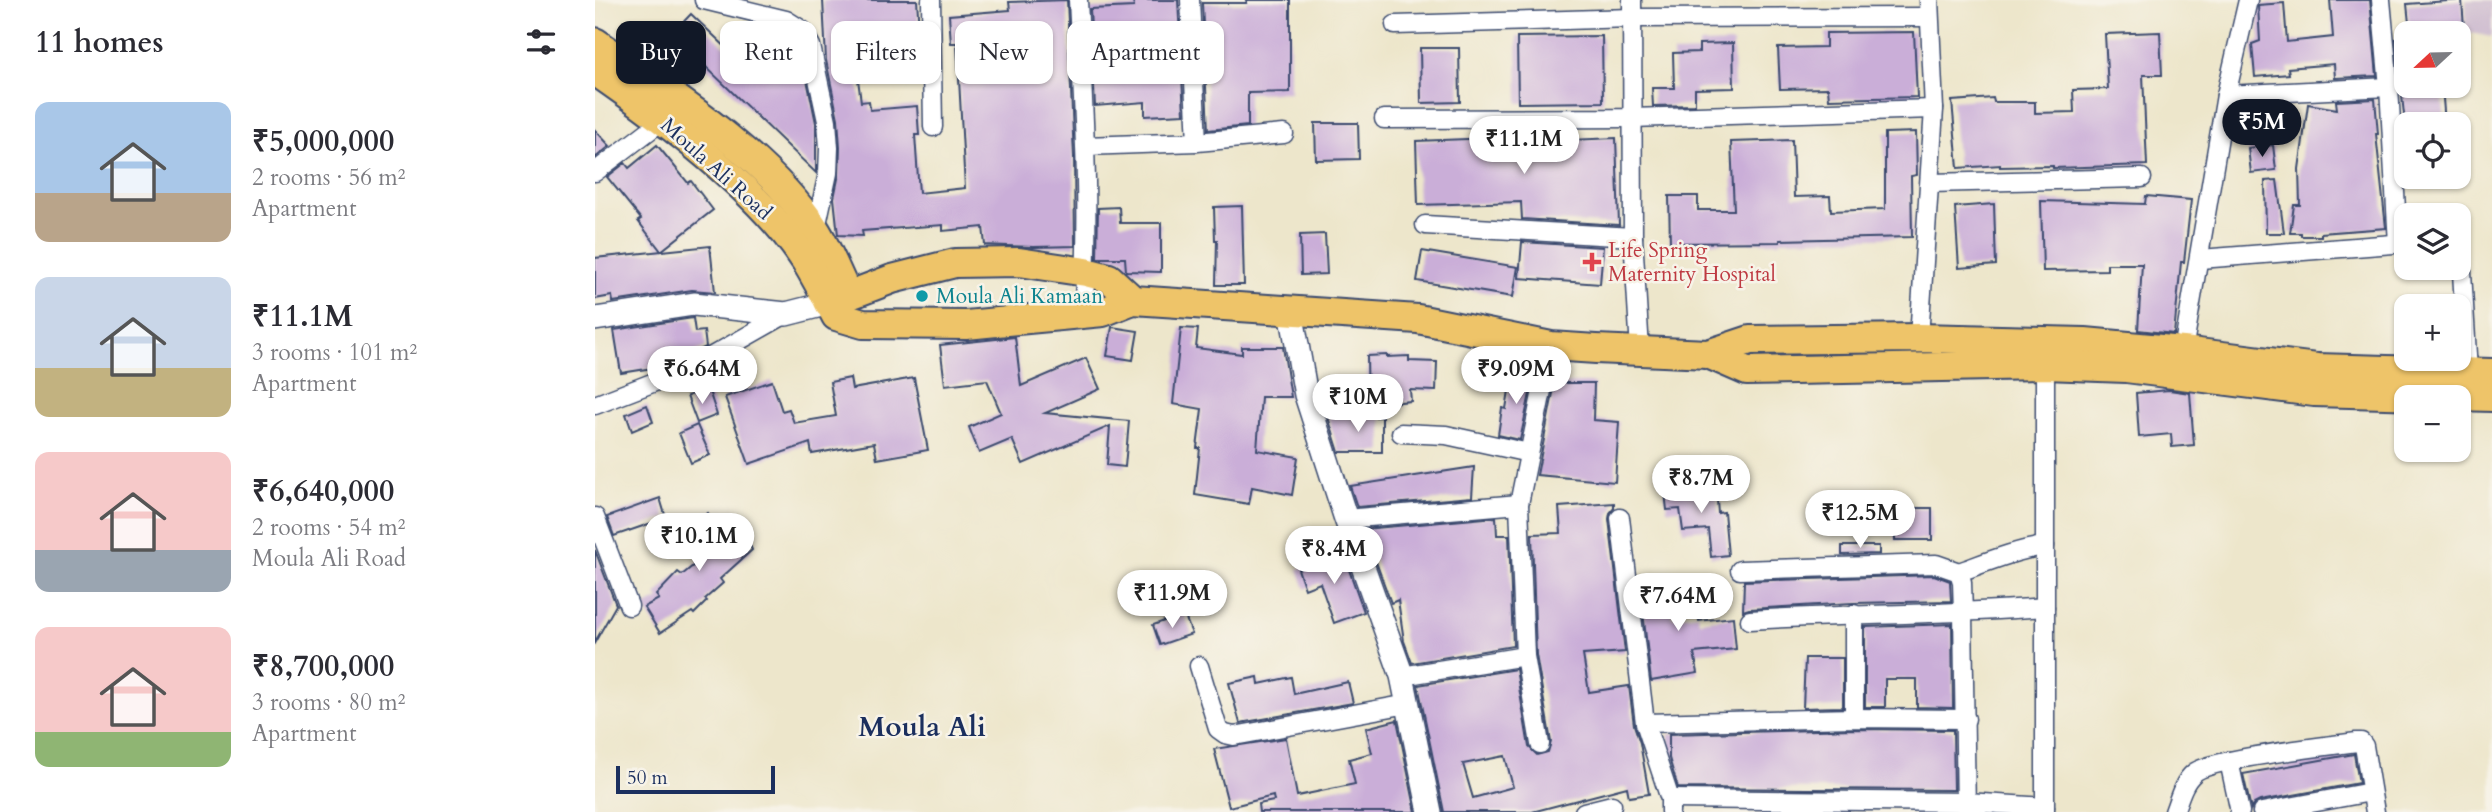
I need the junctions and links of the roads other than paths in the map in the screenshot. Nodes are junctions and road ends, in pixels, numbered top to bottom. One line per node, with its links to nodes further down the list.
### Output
1 (931, 0): 18 (street)
2 (1078, 0): 21 (street)
3 (1190, 0): 20 (street)
4 (2248, 0): 13 (street)
5 (2381, 0): 12 (street)
6 (714, 1): 27 (street)
7 (1632, 9): 8 (street); 9 (street); 15 (street)
8 (1929, 9): 14 (street)
9 (1395, 24)
10 (595, 42): 27 (main road, Moula Ali Road)
11 (595, 71): 17 (main road, Moula Ali Road)
12 (2389, 86): 13 (street); 25 (street)
13 (2226, 95): 31 (street)
14 (1934, 109): 15 (street); 24 (street)
15 (1631, 118): 16 (street); 28 (street)
16 (1384, 119)
17 (663, 120): 22 (street); 30 (main road, Moula Ali Road)
18 (933, 127)
19 (1284, 134): 20 (street)
20 (1197, 142): 21 (street)
21 (1085, 146): 32 (street)
22 (595, 172)
23 (2142, 178): 24 (street)
24 (1930, 183): 40 (street)
25 (2399, 203)
26 (1425, 225): 28 (street)
27 (816, 230): 30 (street); 34 (main road, Moula Ali Road)
28 (1633, 237): 42 (street)
29 (2394, 244): 31 (street)
30 (804, 258): 34 (main road, Moula Ali Road)
31 (2200, 259): 43 (street)
32 (1086, 272): 34 (main road); 35 (main road); 38 (street)
33 (2463, 280): 46 (street)
34 (838, 300): 37 (street); 38 (main road, Moula Ali Road)
35 (1133, 300): 36 (main road); 38 (main road, Moula Ali Road)
36 (1291, 311): 41 (main road); 54 (street)
37 (786, 314): 39 (street); 48 (street)
38 (1083, 314)
39 (595, 319)
40 (1919, 338): 43 (main road); 44 (main road)
41 (1551, 345): 42 (main road); 50 (street)
42 (1640, 350): 44 (main road)
43 (2183, 351): 46 (main road)
44 (1709, 354): 45 (main road)
45 (2045, 365): 47 (main road); 55 (street)
46 (2480, 372)
47 (2492, 397)
48 (595, 405)
49 (1401, 433): 50 (street)
50 (1529, 453): 51 (street)
51 (1519, 504): 54 (street); 63 (street)
52 (595, 517): 58 (street)
53 (1620, 518): 69 (street)
54 (1346, 519): 65 (street)
55 (2045, 546): 57 (street); 59 (street)
56 (1740, 570): 57 (street)
57 (1959, 572): 60 (street)
58 (629, 606)
59 (2045, 607): 60 (street); 76 (street)
60 (1963, 613): 61 (street); 68 (street)
61 (1854, 614): 62 (street); 67 (street)
62 (1749, 620)
63 (1525, 656): 65 (street); 70 (street)
64 (1199, 666): 66 (street)
65 (1402, 676): 66 (street)
66 (1408, 704): 77 (street)
67 (1854, 718): 68 (street); 69 (street)
68 (1966, 719): 75 (street)
69 (1644, 723): 74 (street)
70 (1540, 744)
71 (2229, 761): 72 (street); 79 (street); 80 (street)
72 (2371, 793): 81 (street); 82 (street)
73 (1612, 805): 78 (street)
74 (1670, 806): 75 (street)
75 (1967, 807): 76 (street)
76 (2045, 809)
77 (1430, 812)
78 (1584, 812)
79 (2175, 812)
80 (2240, 812)
81 (2262, 812)
82 (2375, 812)

